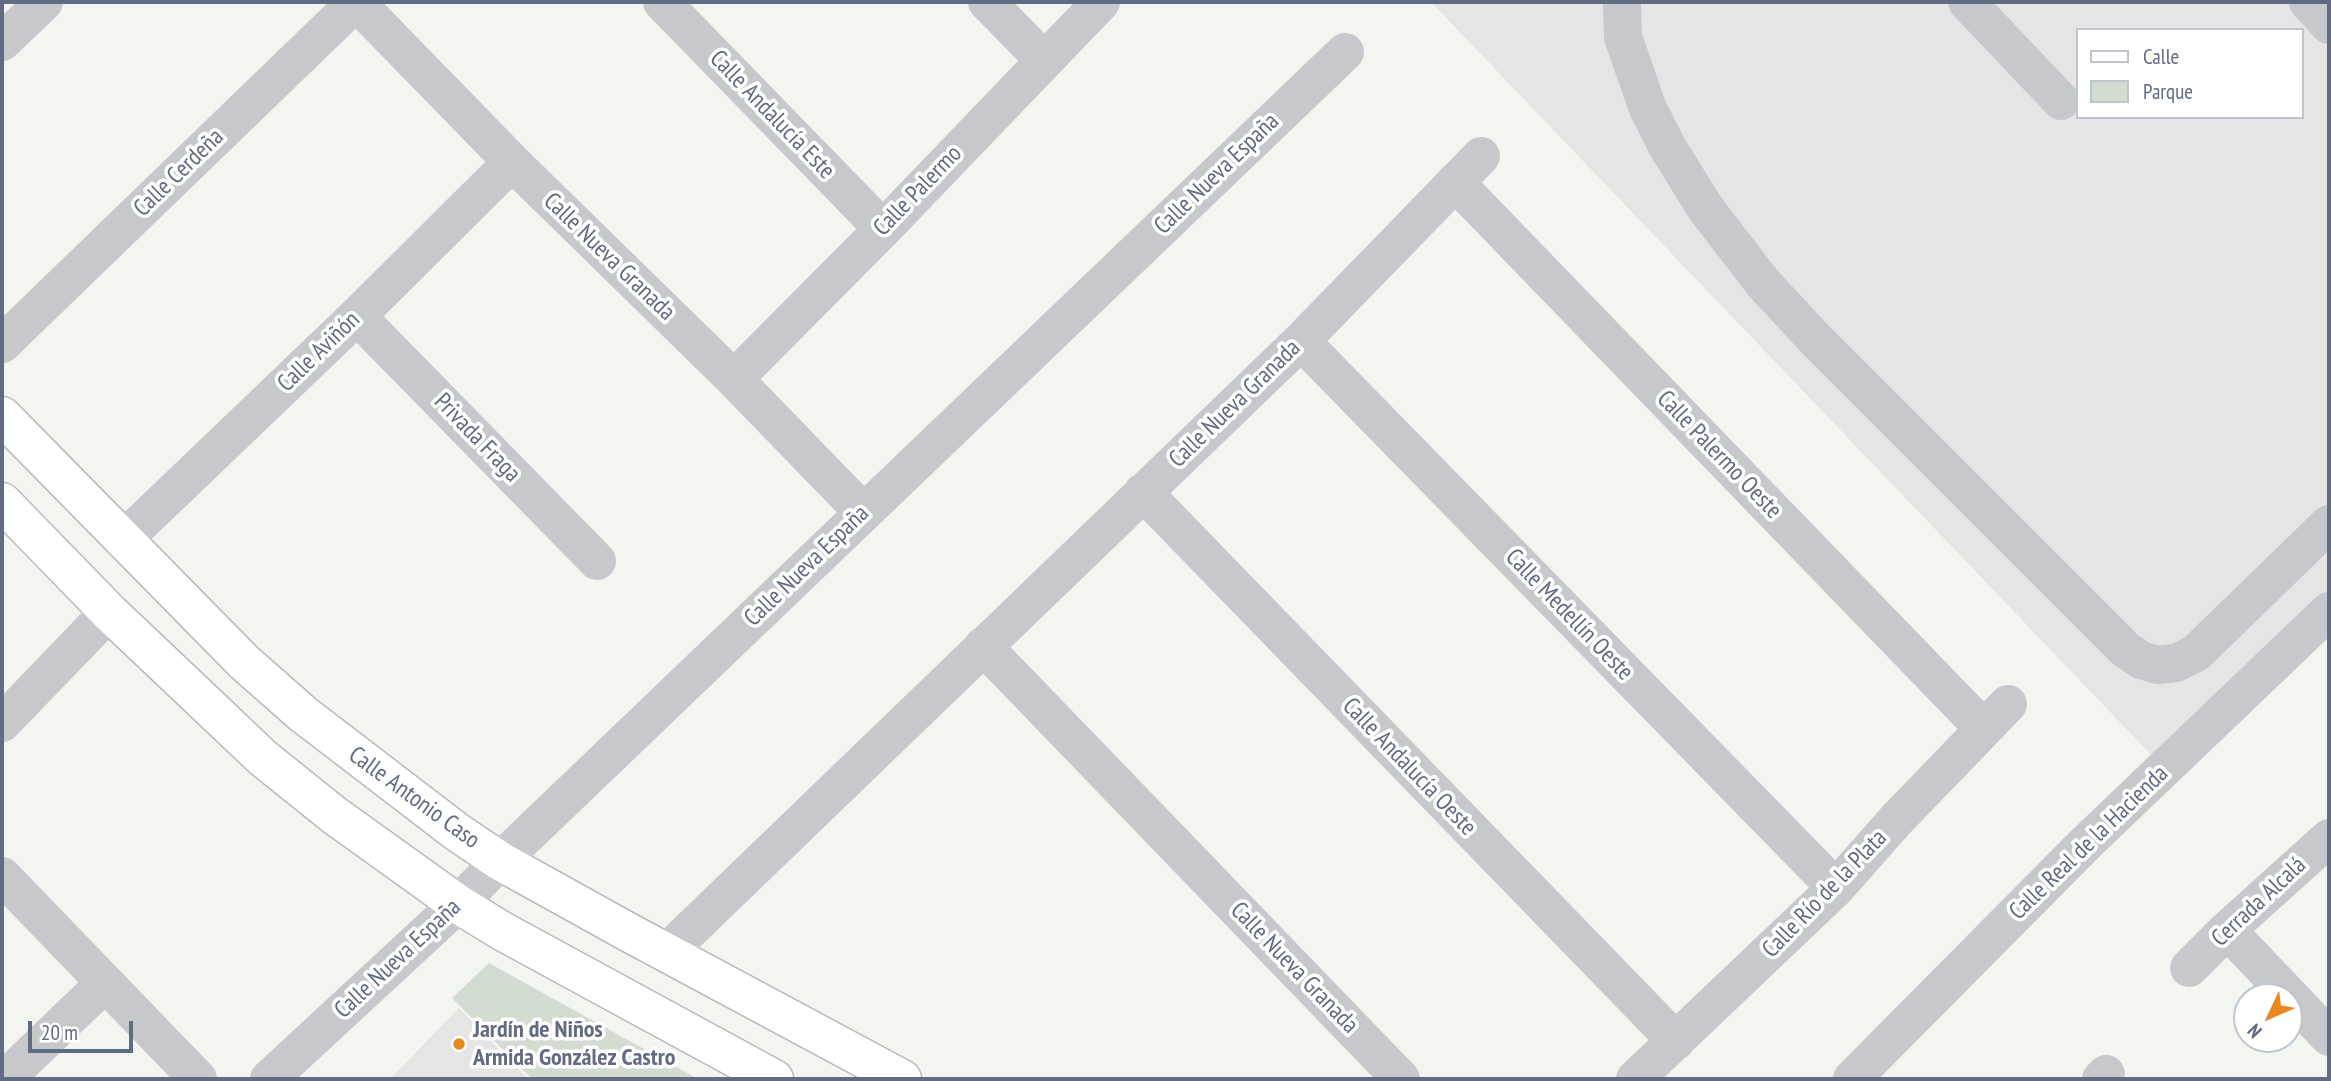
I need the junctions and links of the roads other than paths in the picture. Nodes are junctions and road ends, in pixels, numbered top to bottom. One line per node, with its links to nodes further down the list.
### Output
1 (44, 2): 10 (street)
2 (356, 2): 14 (street, Calle Nueva Granada); 19 (street, Calle Cerdeña)
3 (662, 2): 16 (street, Calle Andalucía Este)
4 (987, 2): 12 (street)
5 (1101, 2): 12 (street, Calle Palermo)
6 (1622, 2): 25 (street)
7 (1967, 2): 13 (street)
8 (2308, 2): 9 (street)
9 (2329, 25)
10 (2, 42)
11 (1345, 52): 24 (street, Calle Nueva España)
12 (1043, 60): 16 (street, Calle Palermo)
13 (2061, 101)
14 (512, 162): 17 (street, Calle Aviñón); 20 (street, Calle Nueva Granada)
15 (1468, 169): 18 (street, Calle Nueva Granada); 31 (street, Calle Palermo Oeste)
16 (883, 229): 20 (street, Calle Palermo)
17 (357, 316): 26 (street, Calle Aviñón); 27 (street, Privada Fraga)
18 (1301, 341): 22 (street, Calle Nueva Granada); 36 (street, Calle Medellín Oeste)
19 (2, 344)
20 (734, 379): 24 (street, Calle Nueva Granada)
21 (2, 416): 26 (main road, Calle Antonio Caso)
22 (1143, 492): 30 (street, Calle Nueva Granada); 43 (street, Calle Andalucía Oeste)
23 (2, 502): 29 (main road)
24 (863, 512): 34 (street, Calle Nueva España)
25 (2329, 524)
26 (124, 540): 34 (main road, Calle Antonio Caso)
27 (597, 561)
28 (2329, 611): 51 (street, Calle Real de la Hacienda)
29 (109, 612): 32 (street); 37 (main road)
30 (983, 646): 39 (street, Calle Nueva Granada); 49 (street, Calle Nueva Granada)
31 (1996, 716): 36 (street, Calle Río de la Plata)
32 (2, 723)
33 (2329, 838): 38 (street, Cerrada Alcalá)
34 (500, 860): 37 (street, Calle Nueva España); 39 (main road, Calle Antonio Caso)
35 (2, 876): 41 (street)
36 (1836, 888): 43 (street, Calle Río de la Plata)
37 (458, 904): 46 (street, Calle Nueva España); 47 (main road)
38 (2227, 930): 40 (street, Cerrada Alcalá); 42 (street)
39 (667, 952): 48 (main road, Calle Antonio Caso)
40 (2189, 968)
41 (105, 983): 44 (street); 45 (street)
42 (2329, 1037)
43 (1676, 1041): 50 (street, Calle Río de la Plata)
44 (5, 1079)
45 (198, 1079)
46 (269, 1079)
47 (774, 1079)
48 (902, 1079)
49 (1401, 1079)
50 (1635, 1079)
51 (1852, 1079)

